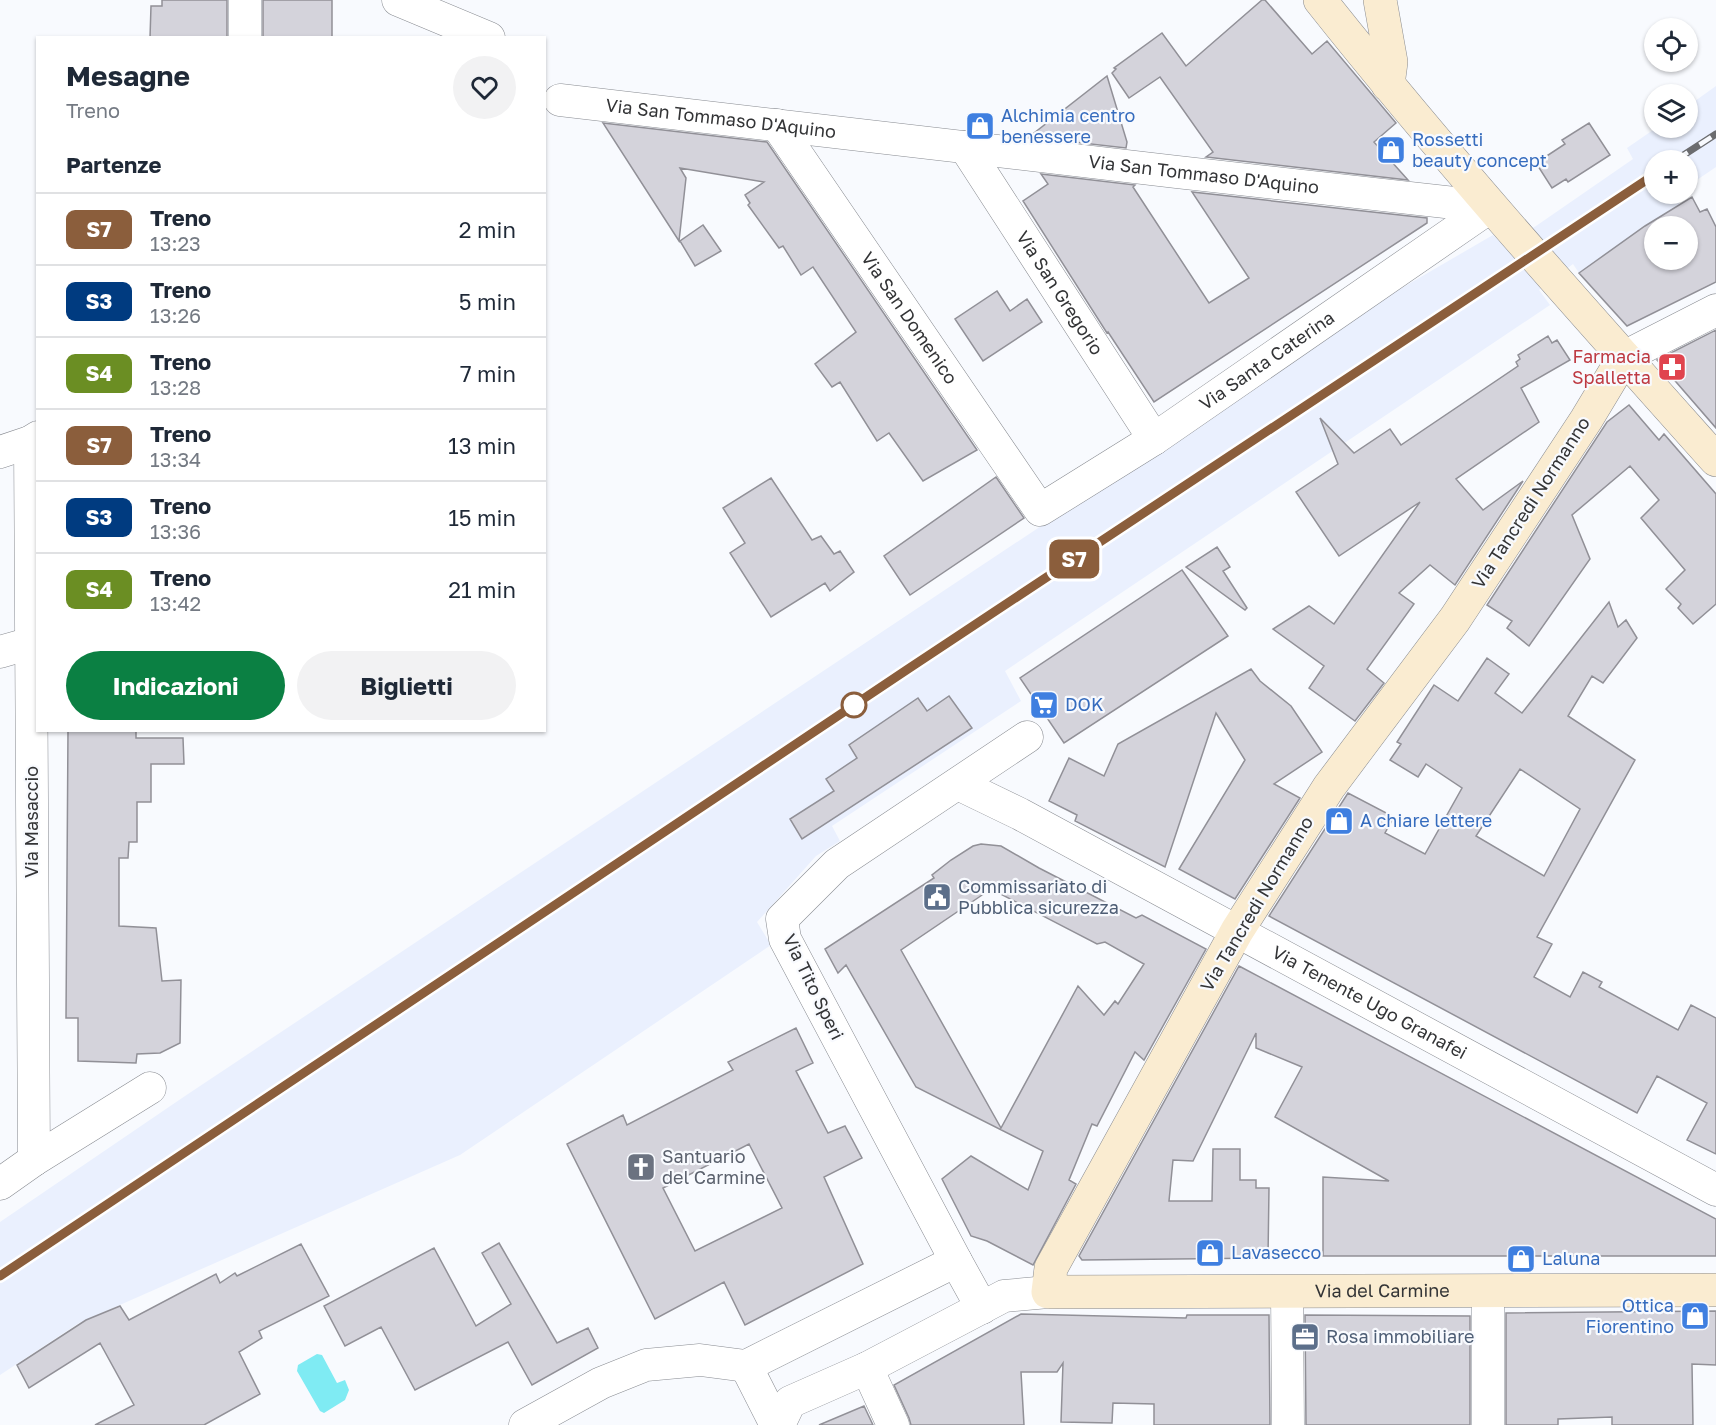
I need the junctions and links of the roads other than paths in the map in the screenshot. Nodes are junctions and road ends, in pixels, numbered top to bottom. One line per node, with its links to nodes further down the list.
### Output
1 (245, 0): 5 (street)
2 (398, 0): 6 (street)
3 (1320, 0): 7 (main road)
4 (1380, 0): 7 (main road)
5 (245, 36)
6 (484, 36)
7 (1388, 85): 11 (main road)
8 (550, 98): 9 (street, Via San Tommaso D'Aquino)
9 (777, 125): 10 (street, Via San Tommaso D'Aquino); 18 (street, Via San Domenico)
10 (965, 147): 11 (street, Via San Tommaso D'Aquino); 15 (street, Via San Gregorio)
11 (1490, 207): 13 (main road); 15 (street, Via Santa Caterina)
12 (1716, 310): 13 (street)
13 (1624, 357): 17 (main road); 23 (main road, Via Tancredi Normanno)
14 (34, 440): 16 (street); 19 (street, Via Masaccio)
15 (1154, 440): 18 (street, Via Santa Caterina)
16 (0, 452)
17 (1716, 460)
18 (1040, 510)
19 (31, 643): 20 (street); 25 (street, Via Masaccio)
20 (0, 652)
21 (1028, 737): 22 (street, Via Tito Speri)
22 (958, 784): 23 (street, Via Tenente Ugo Granafei); 28 (street, Via Tito Speri)
23 (1237, 931): 27 (street, Via Tenente Ugo Granafei); 31 (main road, Via Tancredi Normanno)
24 (150, 1088): 25 (street)
25 (34, 1160): 26 (street)
26 (0, 1184)
27 (1716, 1190)
28 (956, 1261): 33 (street); 34 (street)
29 (1716, 1290): 30 (main road, Via del Carmine)
30 (1488, 1291): 32 (main road, Via del Carmine); 40 (street)
31 (1048, 1292): 32 (main road, Via del Carmine); 33 (street)
32 (1287, 1292): 39 (street)
33 (982, 1308): 35 (street)
34 (746, 1366): 36 (street); 37 (street)
35 (867, 1368): 37 (street); 38 (street)
36 (525, 1425)
37 (778, 1425)
38 (893, 1425)
39 (1288, 1425)
40 (1488, 1425)

